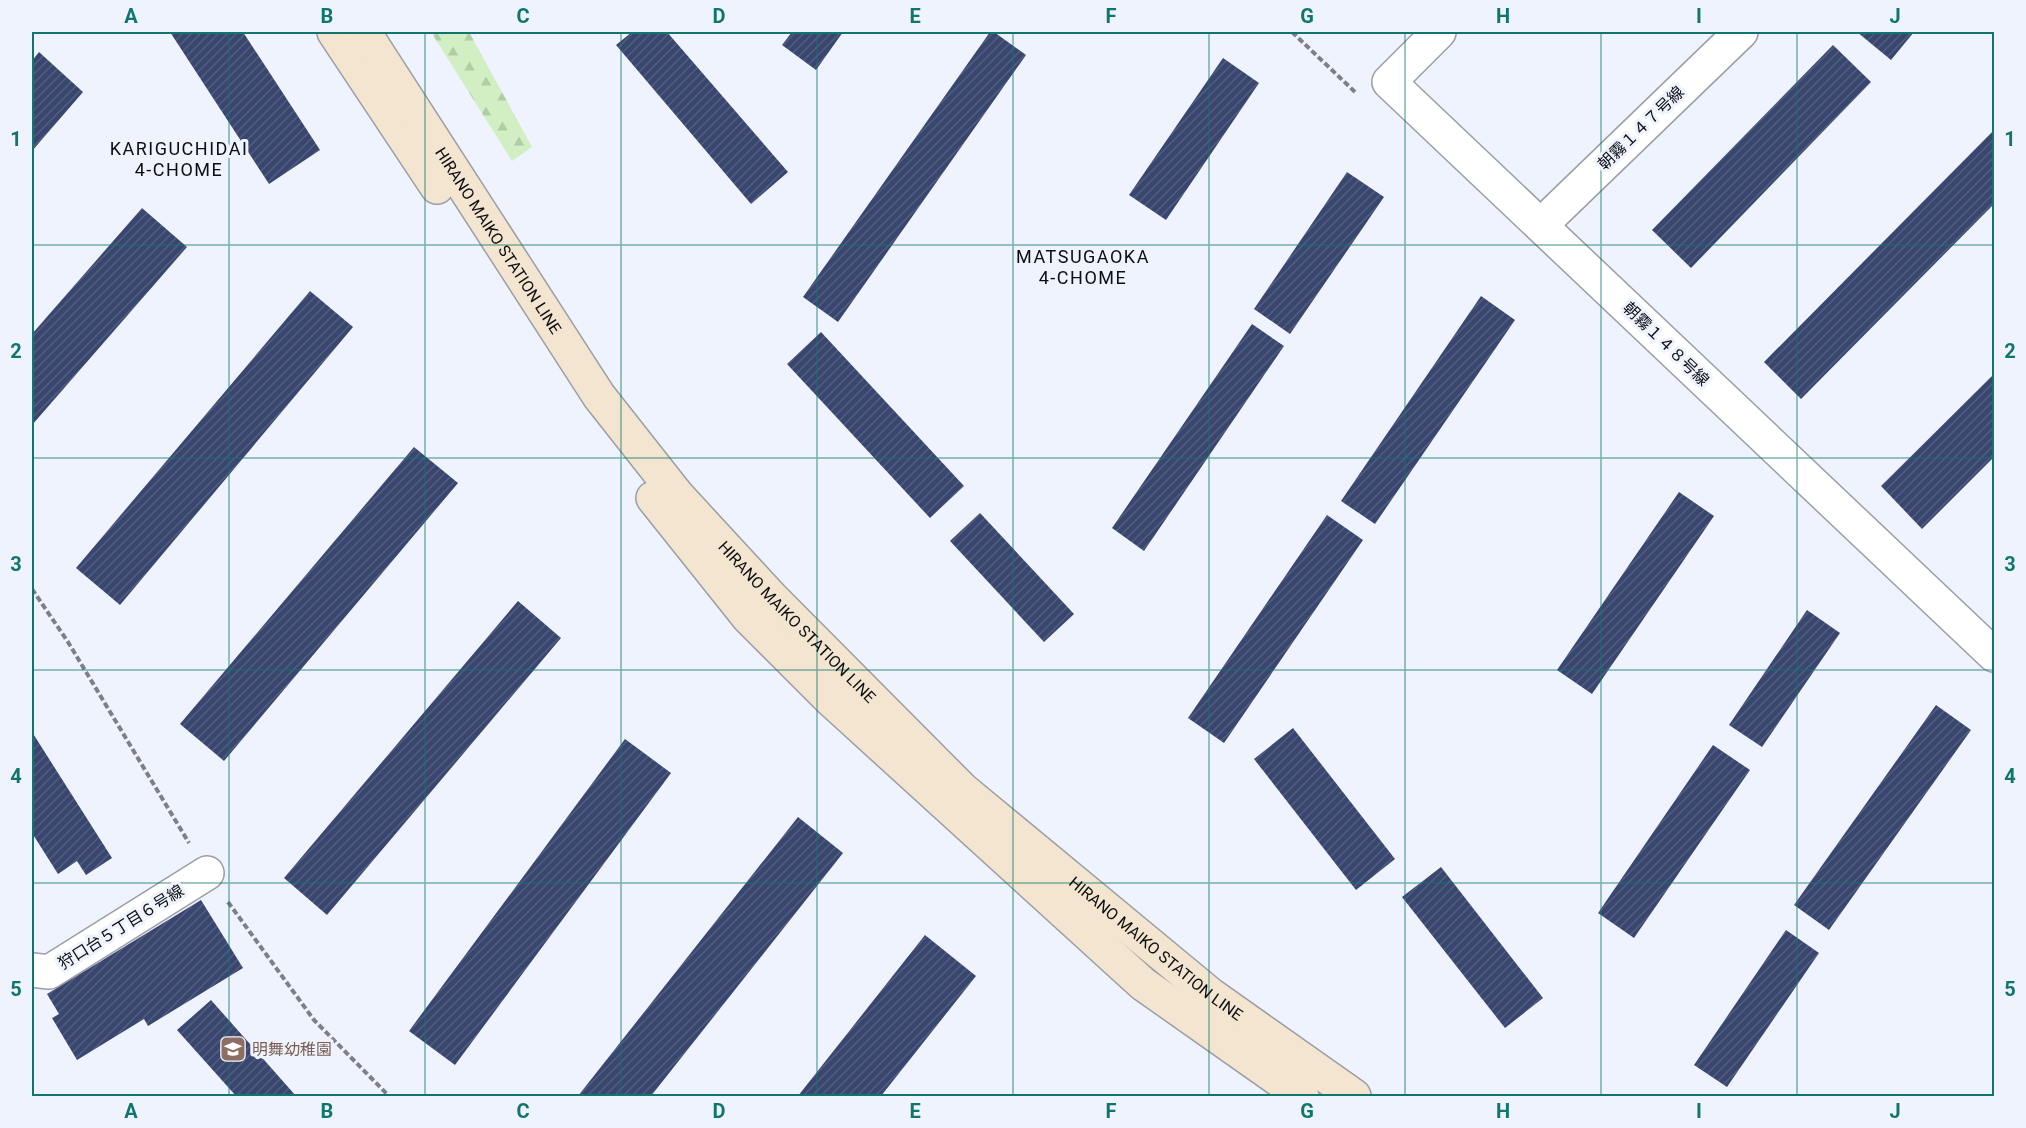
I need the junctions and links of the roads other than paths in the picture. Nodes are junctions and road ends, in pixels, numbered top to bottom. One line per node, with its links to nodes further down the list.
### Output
1 (334, 32): 9 (main road, HIRANO MAIKO STATION LINE)
2 (364, 32): 10 (main road, HIRANO MAIKO STATION LINE)
3 (1439, 32): 5 (street, 朝霧１４８号線)
4 (1742, 32): 5 (street, 朝霧１４７号線)
5 (1541, 225): 6 (street, 朝霧１４８号線)
6 (1995, 655)
7 (207, 873): 8 (street, 狩口台５丁目６号線)
8 (32, 970)
9 (1302, 1096)
10 (1354, 1096)

